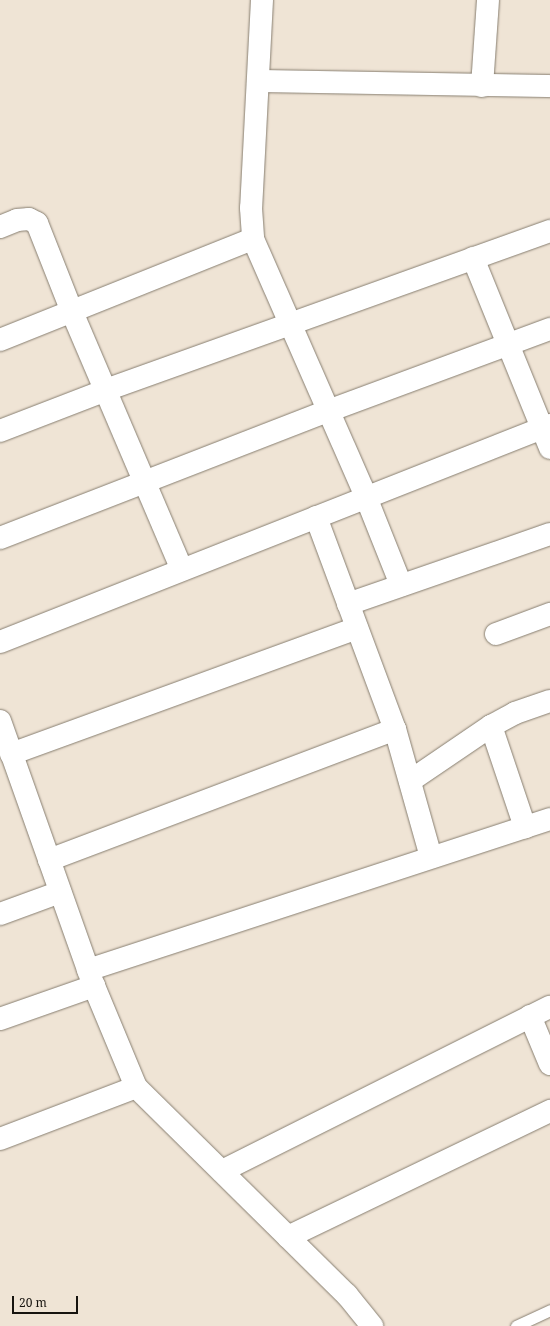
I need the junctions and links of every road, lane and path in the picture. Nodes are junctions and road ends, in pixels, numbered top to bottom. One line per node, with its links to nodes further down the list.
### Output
1 (262, 0): 3 (street)
2 (488, 0): 4 (street)
3 (258, 81): 4 (street); 8 (street)
4 (482, 86): 5 (street)
5 (550, 86)
6 (0, 226): 10 (street)
7 (550, 231): 9 (street)
8 (253, 239): 10 (street); 11 (street)
9 (472, 258): 11 (street); 14 (street)
10 (72, 312): 13 (street); 15 (street)
11 (289, 323): 15 (street); 16 (street)
12 (550, 329): 14 (street)
13 (0, 340)
14 (508, 344): 16 (street); 17 (street)
15 (106, 390): 18 (street); 20 (street)
16 (328, 411): 20 (street); 21 (street)
17 (546, 426): 19 (street); 21 (street)
18 (0, 431)
19 (550, 448)
20 (145, 482): 24 (street); 25 (street)
21 (366, 497): 22 (street); 26 (street)
22 (316, 517): 25 (street); 27 (street)
23 (550, 534): 26 (street)
24 (0, 538)
25 (182, 570): 31 (street)
26 (402, 585): 27 (street)
27 (348, 604): 29 (street)
28 (550, 614): 30 (street)
29 (358, 628): 35 (street); 36 (street)
30 (496, 634)
31 (0, 642)
32 (550, 701): 34 (street)
33 (0, 721): 36 (street)
34 (491, 726): 37 (street); 39 (street)
35 (395, 729): 37 (street); 41 (street)
36 (6, 748): 41 (street)
37 (410, 781): 40 (street)
38 (550, 819): 39 (street)
39 (524, 827): 40 (street)
40 (431, 857): 44 (street)
41 (49, 860): 42 (street)
42 (60, 892): 43 (street); 44 (street)
43 (0, 914)
44 (91, 978): 47 (street); 49 (street)
45 (550, 1007): 46 (street)
46 (530, 1016): 48 (street); 52 (street)
47 (0, 1020)
48 (550, 1064)
49 (136, 1087): 51 (street); 52 (street)
50 (550, 1110): 53 (street)
51 (0, 1139)
52 (222, 1171): 53 (street)
53 (288, 1237): 55 (street)
54 (550, 1310): 56 (lane)
55 (372, 1326)
56 (516, 1326)

